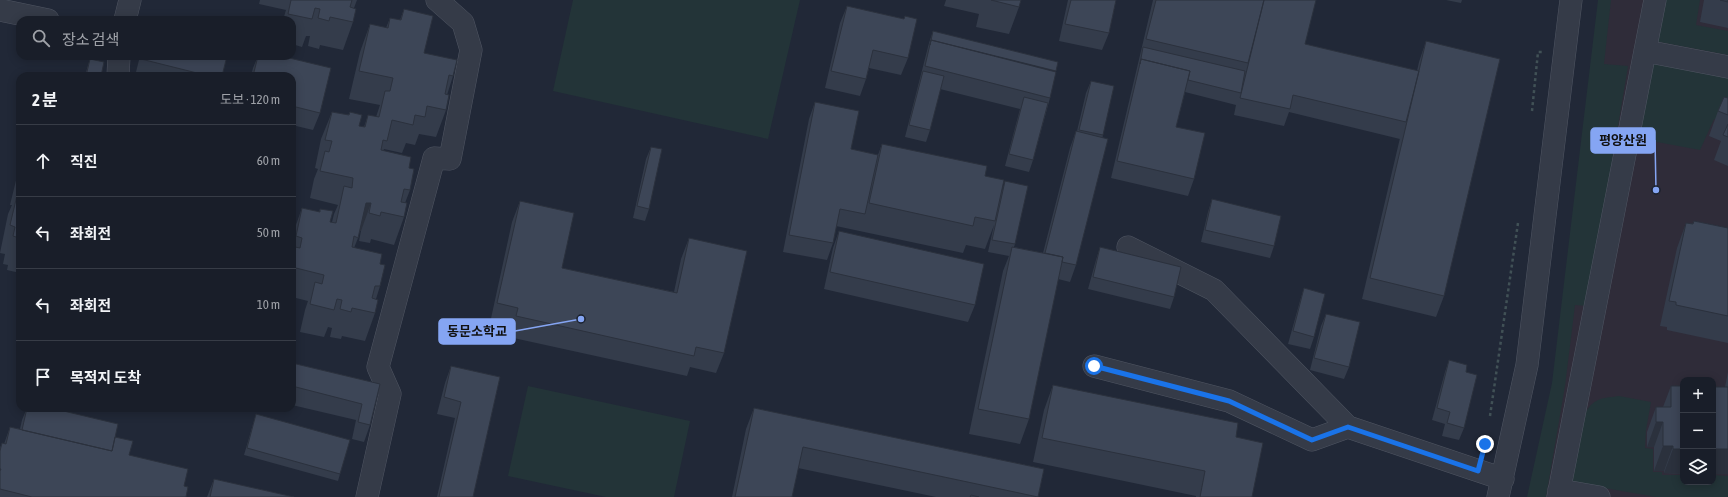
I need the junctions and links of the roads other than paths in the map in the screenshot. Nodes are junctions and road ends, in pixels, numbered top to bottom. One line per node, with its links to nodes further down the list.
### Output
1 (130, 0): 7 (street)
2 (438, 0): 17 (street)
3 (1571, 0): 15 (street)
4 (1655, 0): 8 (street)
5 (0, 10): 6 (street)
6 (29, 16)
7 (126, 16)
8 (1645, 51): 10 (street); 16 (street)
9 (119, 60): 11 (street)
10 (1728, 66)
11 (118, 72)
12 (1128, 247): 14 (street)
13 (1094, 366): 14 (street)
14 (1348, 427): 15 (street)
15 (1500, 488)
16 (1558, 493): 18 (street)
17 (367, 497)
18 (1598, 497)

